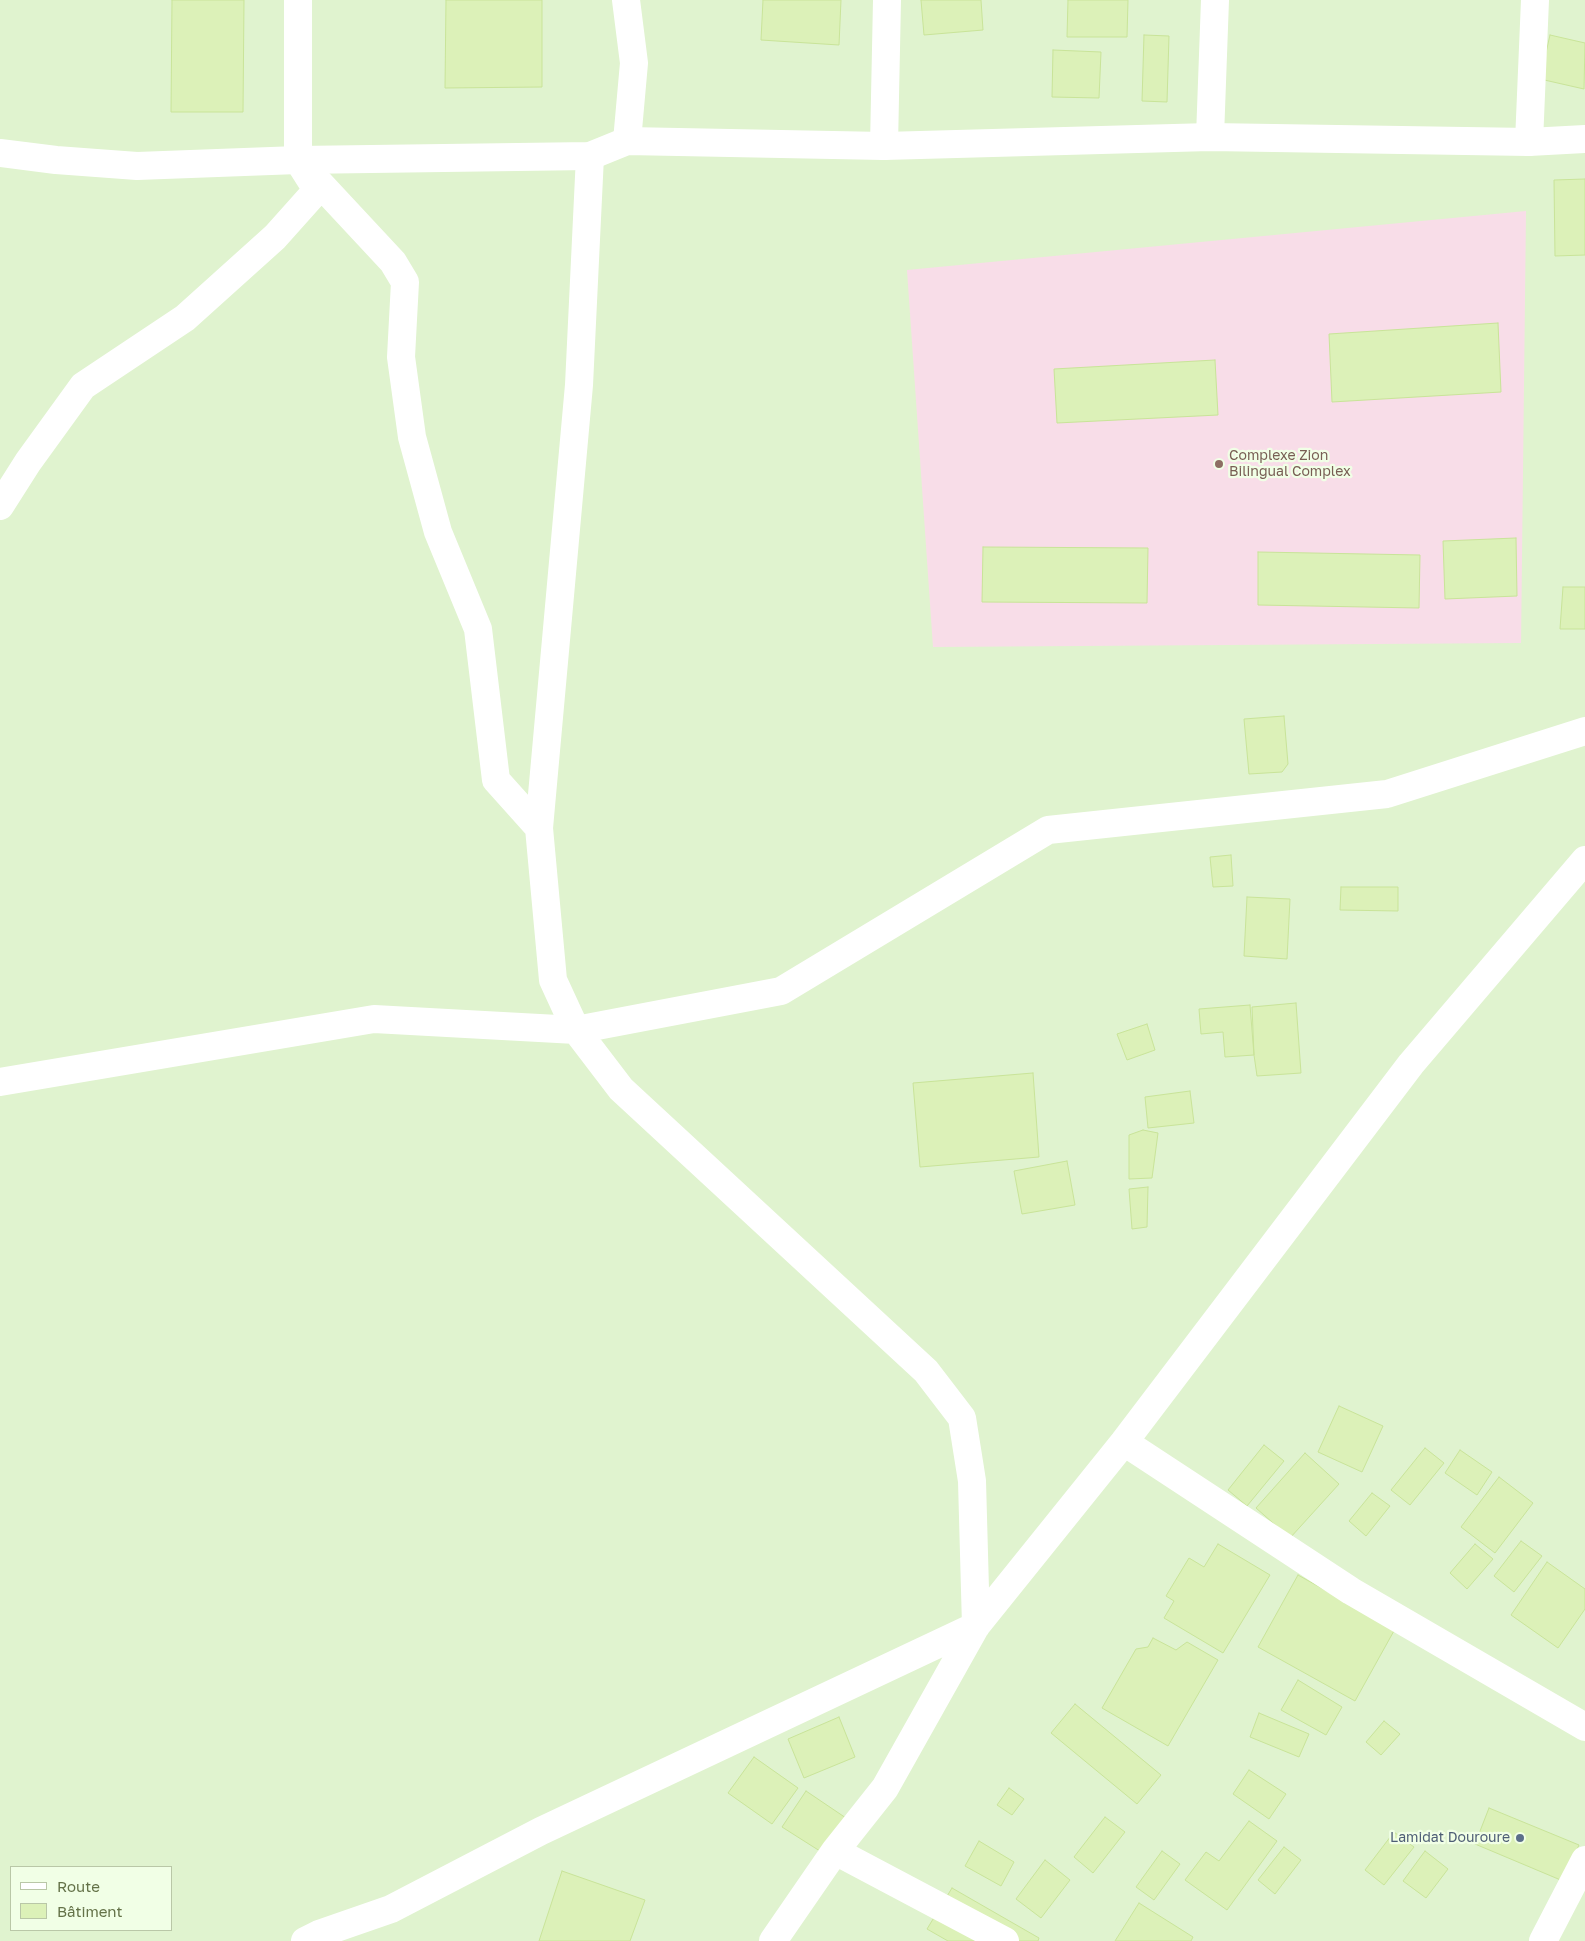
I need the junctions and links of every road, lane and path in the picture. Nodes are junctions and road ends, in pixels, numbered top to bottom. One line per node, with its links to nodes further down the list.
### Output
1 (298, 0): 13 (street)
2 (626, 0): 8 (street)
3 (887, 0): 10 (street)
4 (1215, 0): 6 (street)
5 (1535, 0): 9 (street)
6 (1210, 138): 9 (street); 10 (street)
7 (1585, 138): 9 (street)
8 (627, 141): 10 (street); 12 (street)
9 (1529, 142)
10 (884, 146)
11 (0, 153): 13 (street)
12 (590, 156): 13 (street); 16 (street)
13 (298, 160): 14 (street); 16 (street)
14 (0, 506)
15 (1585, 731): 18 (street)
16 (539, 828): 18 (street)
17 (1585, 860): 20 (street)
18 (576, 1030): 19 (street); 21 (street)
19 (0, 1082)
20 (1124, 1442): 21 (street); 22 (street)
21 (976, 1626): 23 (street); 25 (street)
22 (1585, 1727)
23 (835, 1851): 26 (street); 27 (street)
24 (1585, 1860): 28 (street)
25 (305, 1941)
26 (773, 1941)
27 (1004, 1941)
28 (1543, 1941)

